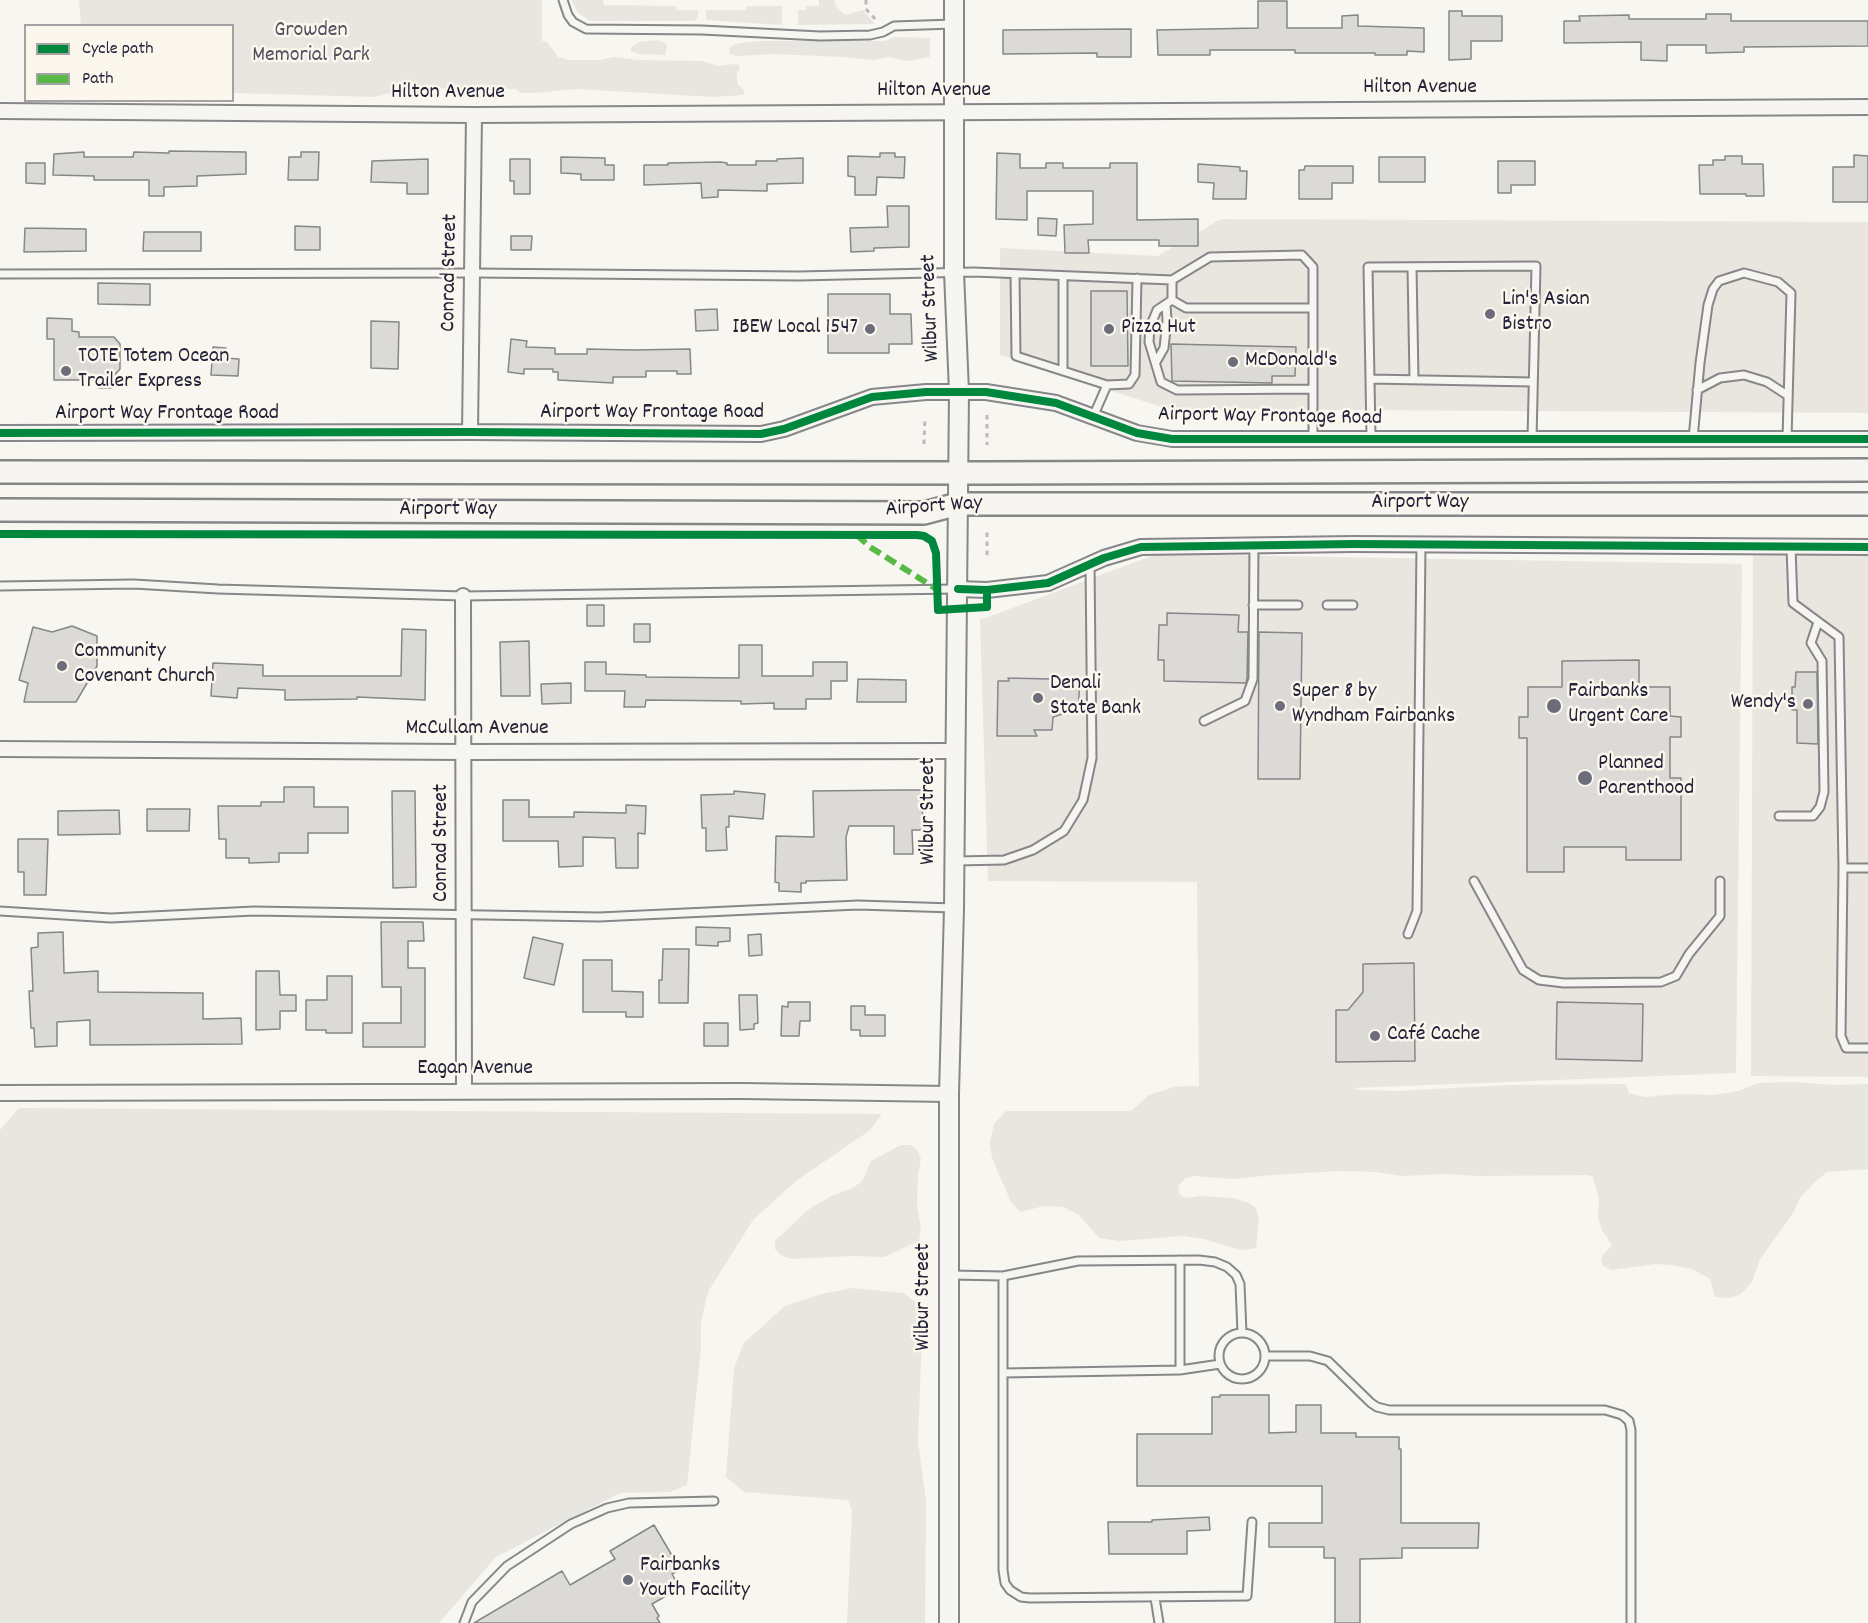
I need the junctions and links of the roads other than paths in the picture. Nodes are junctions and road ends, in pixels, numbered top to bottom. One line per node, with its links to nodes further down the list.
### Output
1 (563, 0): 3 (lane)
2 (954, 0): 3 (street, Wilbur Street)
3 (954, 24): 6 (street, Wilbur Street)
4 (1868, 107): 6 (street, Hilton Avenue)
5 (0, 111): 7 (street, Hilton Avenue)
6 (954, 113): 7 (street, Hilton Avenue); 9 (street, Wilbur Street)
7 (474, 115): 10 (street, Conrad Street)
8 (1412, 267): 20 (lane); 21 (lane); 22 (lane)
9 (954, 272): 10 (lane); 12 (lane); 26 (street, Wilbur Street)
10 (473, 273): 11 (lane); 29 (street, Conrad Street)
11 (0, 274)
12 (1015, 274): 13 (lane); 19 (lane)
13 (1063, 276): 14 (lane); 19 (lane)
14 (1137, 278): 15 (lane); 23 (lane)
15 (1172, 280): 16 (lane); 17 (lane)
16 (1169, 303): 17 (lane); 18 (lane); 18 (lane)
17 (1313, 308): 24 (lane)
18 (1156, 362): 24 (lane)
19 (1063, 371): 23 (lane)
20 (1370, 379): 21 (lane); 31 (lane)
21 (1414, 379): 22 (lane)
22 (1533, 382): 33 (lane)
23 (1107, 385): 28 (lane)
24 (1313, 389): 32 (lane)
25 (1697, 390): 27 (lane); 27 (lane); 34 (lane)
26 (959, 392): 28 (street, Airport Way Frontage Road); 29 (street, Airport Way Frontage Road); 39 (street, Wilbur Street)
27 (1787, 395): 35 (lane)
28 (1093, 417): 32 (street, Airport Way Frontage Road)
29 (470, 432): 30 (street, Airport Way Frontage Road)
30 (0, 433)
31 (1371, 437): 32 (street, Airport Way Frontage Road); 33 (street, Airport Way Frontage Road)
32 (1313, 439)
33 (1532, 439): 34 (street, Airport Way Frontage Road)
34 (1693, 439): 35 (street, Airport Way Frontage Road)
35 (1787, 439): 36 (street, Airport Way Frontage Road)
36 (1868, 439)
37 (1868, 470): 39 (main road, Airport Way)
38 (0, 472): 39 (main road, Airport Way)
39 (959, 472): 40 (street, Wilbur Street)
40 (958, 504): 41 (main road, Airport Way); 42 (main road, Airport Way); 49 (street, Wilbur Street)
41 (1868, 504)
42 (0, 510)
43 (1254, 545): 44 (street); 47 (street); 51 (lane)
44 (1420, 545): 45 (street); 69 (lane)
45 (1791, 546): 46 (street); 55 (lane)
46 (1868, 547)
47 (1090, 564): 49 (street); 61 (lane)
48 (0, 586): 50 (lane)
49 (958, 589): 50 (lane); 58 (street, Wilbur Street)
50 (463, 596): 59 (street, Conrad Street)
51 (1253, 605): 52 (lane); 56 (lane)
52 (1298, 605)
53 (1327, 605): 54 (lane)
54 (1353, 605)
55 (1818, 622): 60 (lane); 62 (lane)
56 (1204, 720)
57 (0, 749): 59 (street, McCullam Avenue)
58 (955, 751): 59 (street, McCullam Avenue); 61 (street, Wilbur Street)
59 (464, 752): 68 (street, Conrad Street)
60 (1779, 816)
61 (954, 861): 66 (street, Wilbur Street)
62 (1843, 868): 63 (lane); 70 (lane)
63 (1868, 868)
64 (1474, 881): 65 (lane)
65 (1720, 881)
66 (954, 908): 68 (lane); 73 (street, Wilbur Street)
67 (0, 911): 68 (lane)
68 (464, 914): 71 (street, Conrad Street)
69 (1408, 934)
70 (1868, 1048)
71 (464, 1091): 72 (street, Eagan Avenue); 73 (street, Eagan Avenue)
72 (0, 1093)
73 (949, 1094): 75 (street, Wilbur Street)
74 (1180, 1260): 76 (lane); 77 (lane); 80 (lane)
75 (948, 1275): 76 (lane); 86 (street, Wilbur Street)
76 (1003, 1276): 81 (lane)
77 (1242, 1333): 78 (lane); 79 (lane)
78 (1265, 1356): 79 (lane); 88 (lane)
79 (1220, 1364): 80 (lane)
80 (1180, 1370): 81 (lane)
81 (1003, 1372): 84 (lane)
82 (714, 1501): 85 (lane)
83 (1252, 1522): 84 (lane)
84 (1155, 1598): 87 (lane)
85 (465, 1623)
86 (949, 1623)
87 (1159, 1623)
88 (1631, 1623)

